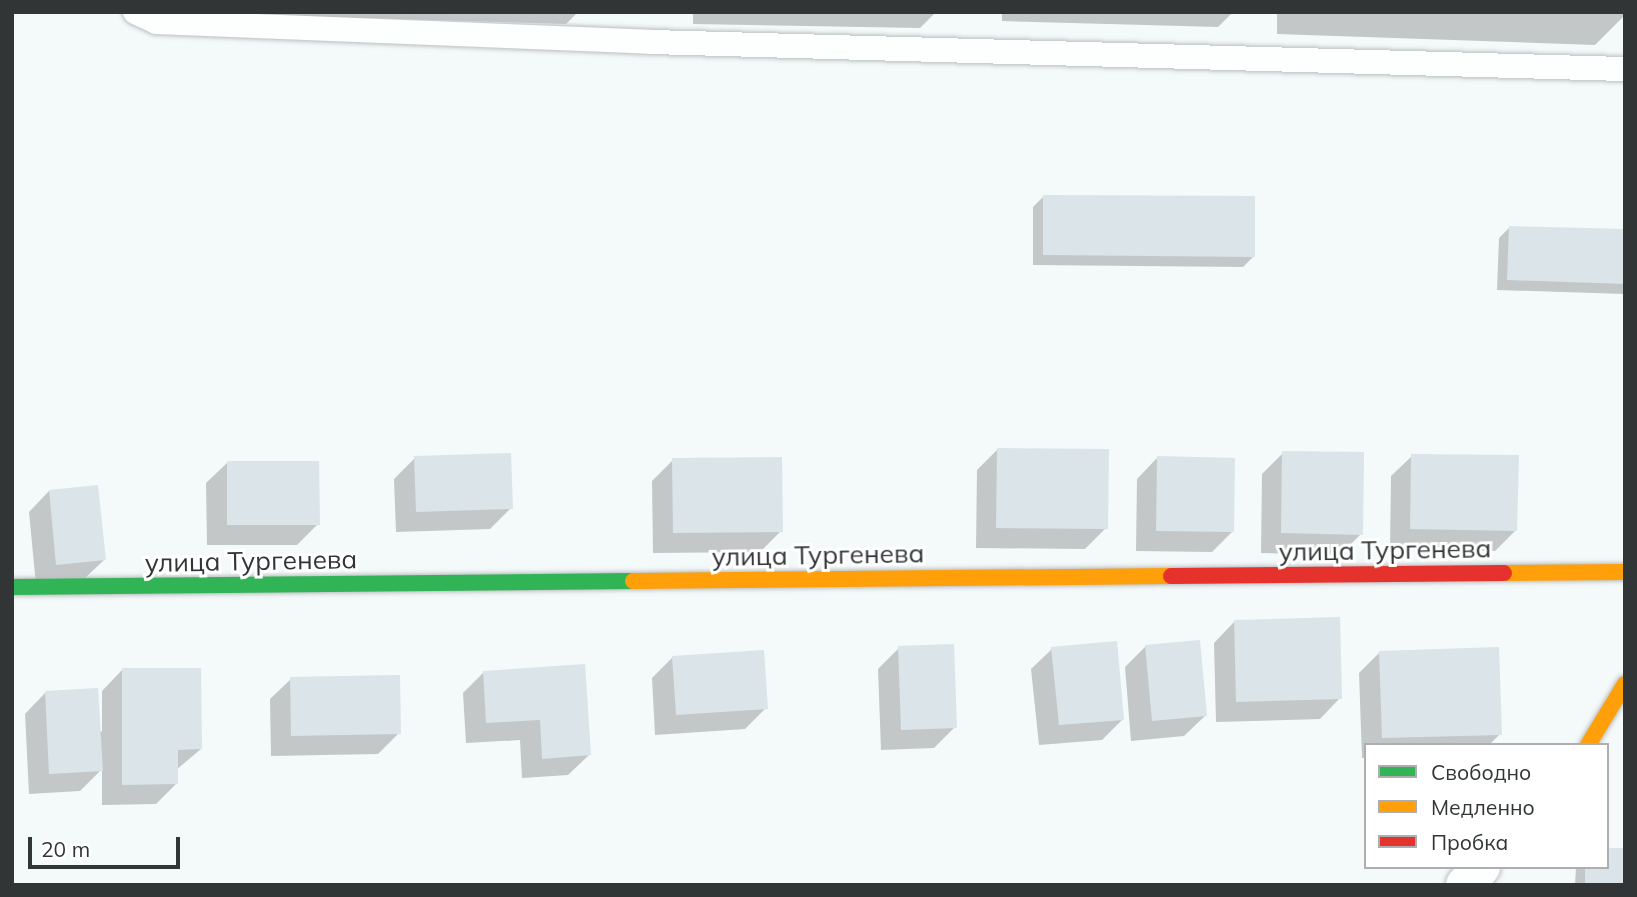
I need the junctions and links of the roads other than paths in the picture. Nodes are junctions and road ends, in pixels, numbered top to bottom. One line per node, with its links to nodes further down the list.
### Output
1 (135, 12): 2 (lane)
2 (1625, 69)
3 (1625, 572): 4 (street, улица Тургенева)
4 (12, 587)
5 (1625, 684): 6 (street)
6 (1590, 743)
7 (1479, 869): 8 (street)
8 (1465, 885)

